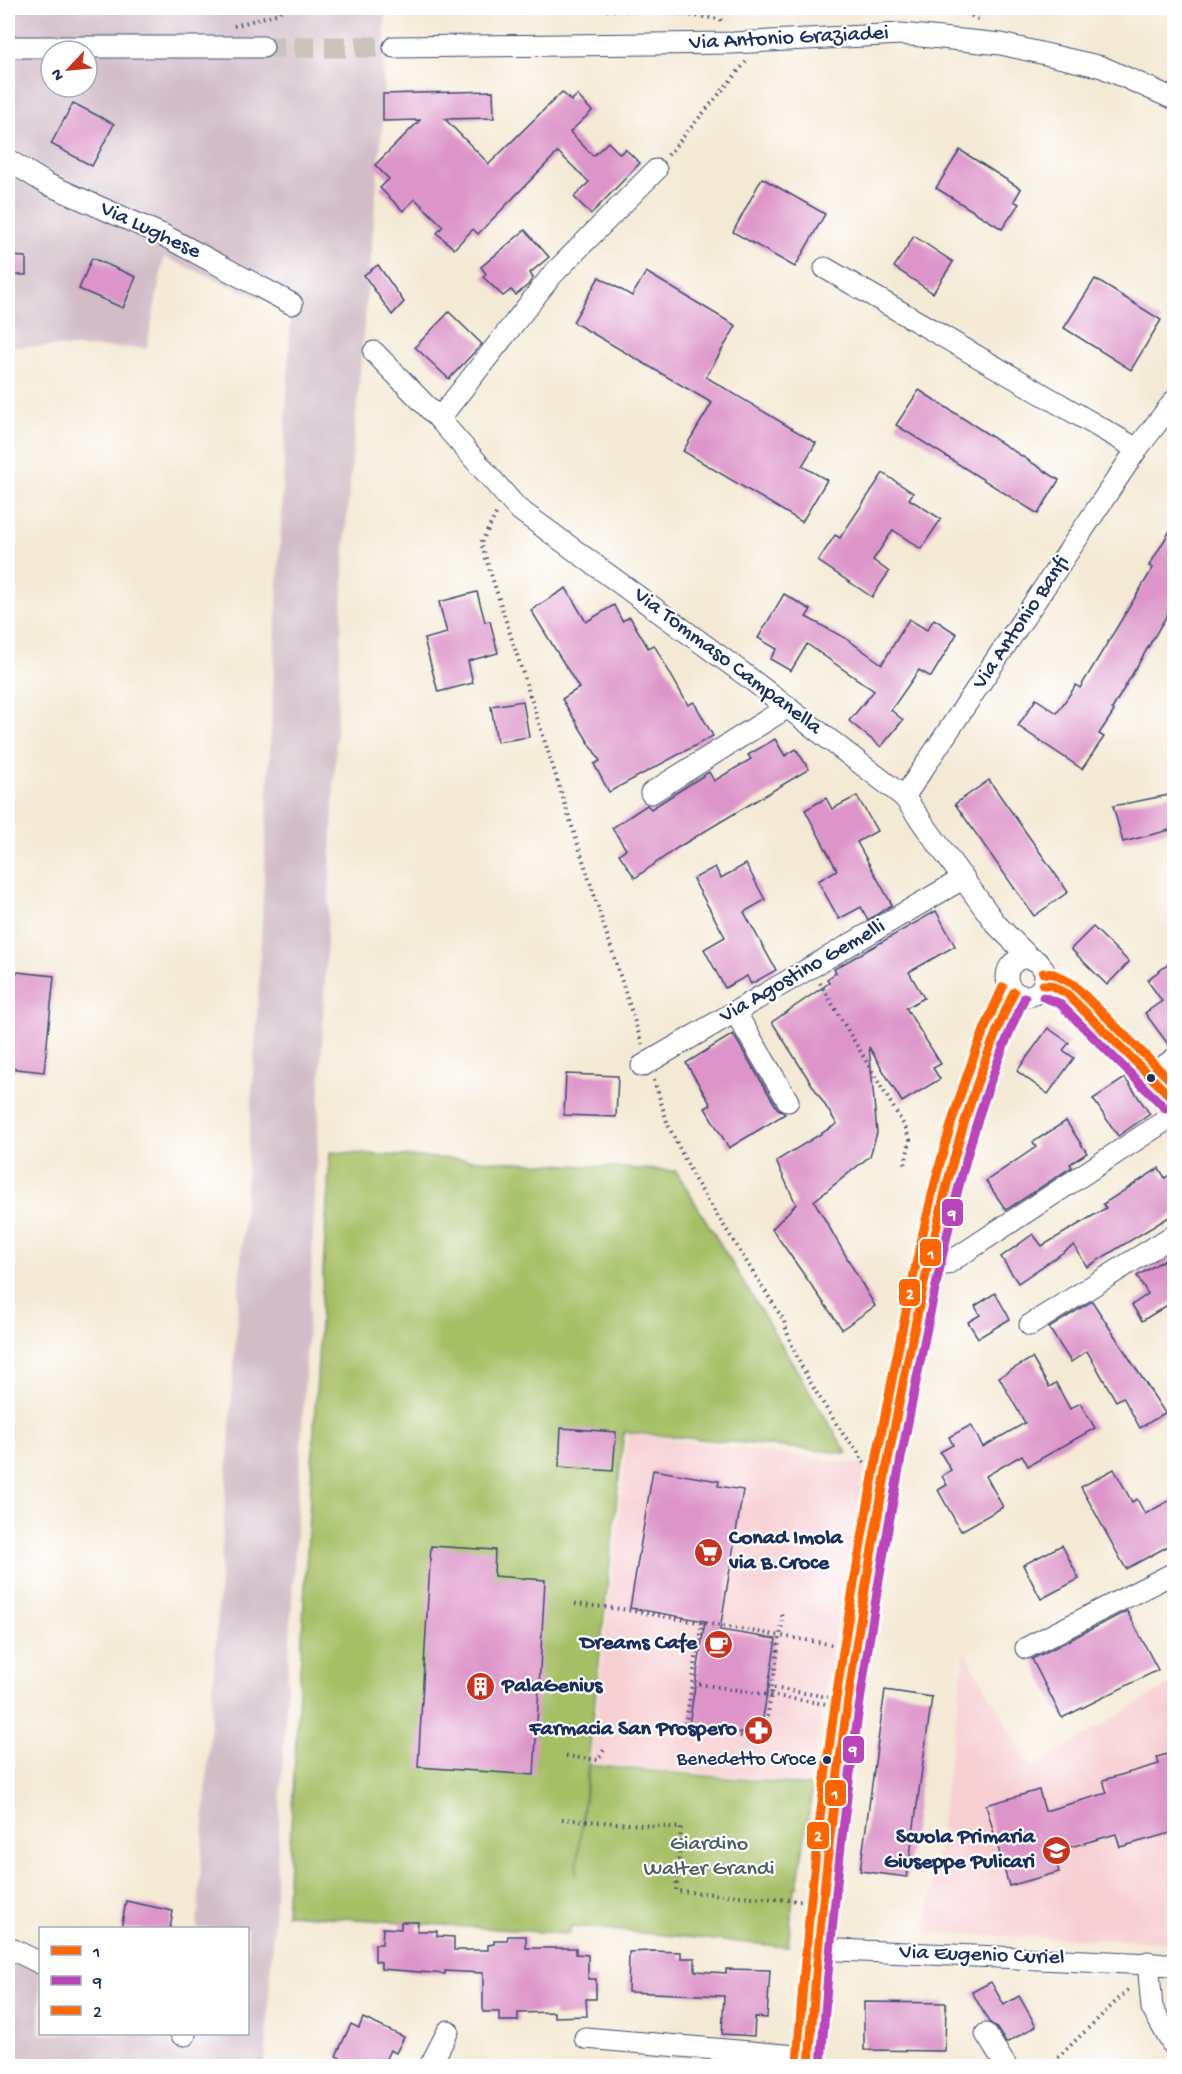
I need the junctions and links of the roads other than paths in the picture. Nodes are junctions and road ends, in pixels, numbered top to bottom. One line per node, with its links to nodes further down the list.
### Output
1 (8, 46): 2 (street)
2 (263, 47)
3 (394, 47): 4 (street, Via Antonio Graziadei)
4 (1174, 99)
5 (8, 160): 8 (street, Via Lughese)
6 (656, 170): 11 (street)
7 (825, 268): 12 (street)
8 (292, 304)
9 (374, 352): 11 (street, Via Tommaso Campanella)
10 (1174, 401): 12 (street, Via Antonio Banfi)
11 (439, 419): 13 (street, Via Tommaso Campanella)
12 (1137, 449): 15 (street, Via Antonio Banfi)
13 (788, 707): 14 (street); 15 (street, Via Tommaso Campanella)
14 (651, 793)
15 (904, 797): 16 (street, Via Tommaso Campanella)
16 (964, 878): 17 (street, Via Tommaso Campanella); 22 (street, Via Agostino Gemelli)
17 (996, 924): 18 (street, Via Tommaso Campanella); 19 (street, Via Tommaso Campanella)
18 (1031, 959): 19 (street); 20 (street, Via Tommaso Campanella)
19 (1011, 966): 21 (street, Via Tommaso Campanella)
20 (1043, 985): 21 (street); 25 (street)
21 (1014, 992): 35 (street)
22 (735, 1012): 24 (street, Via Agostino Gemelli); 27 (street)
23 (1174, 1059): 25 (street)
24 (645, 1064)
25 (1151, 1075): 26 (street)
26 (1174, 1100)
27 (788, 1101)
28 (1174, 1115): 30 (street)
29 (1174, 1234): 31 (street)
30 (947, 1264)
31 (1030, 1325)
32 (1174, 1573): 33 (street)
33 (1026, 1648)
34 (8, 1947): 36 (street)
35 (816, 1949): 37 (street, Via Eugenio Curiel); 43 (street)
36 (39, 1962)
37 (1148, 1962): 38 (street, Via Eugenio Curiel); 42 (street)
38 (1174, 1965)
39 (448, 2031): 44 (street)
40 (986, 2034): 45 (street)
41 (585, 2038): 43 (street)
42 (1174, 2047)
43 (809, 2062)
44 (430, 2067)
45 (1006, 2067)

